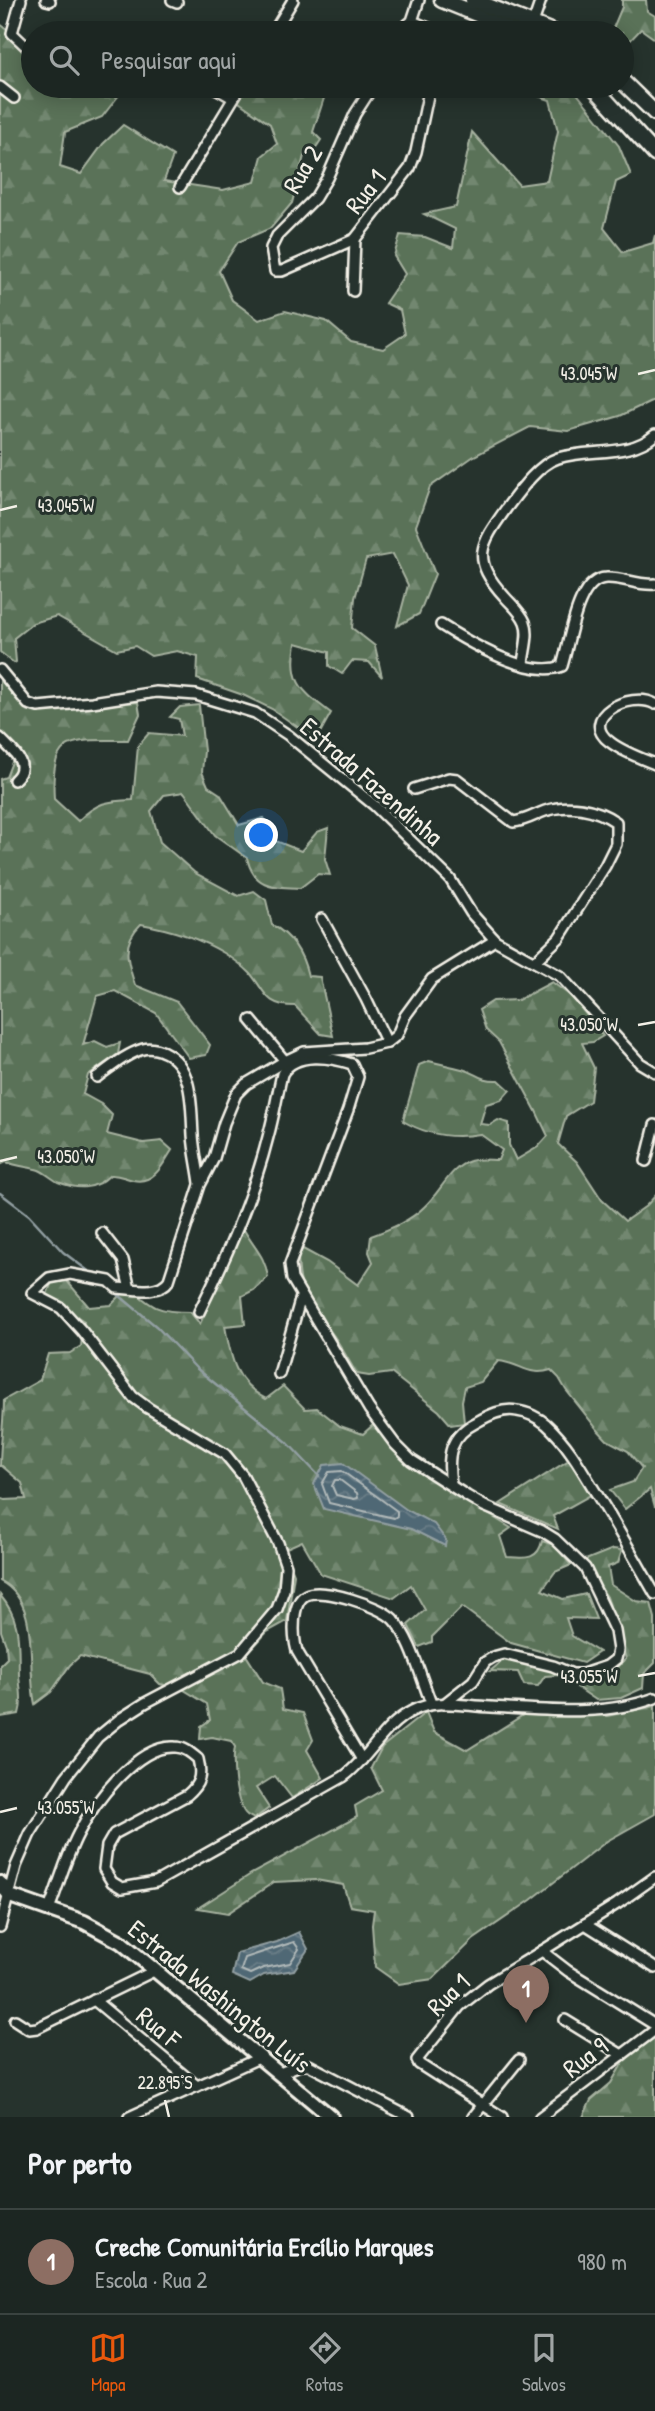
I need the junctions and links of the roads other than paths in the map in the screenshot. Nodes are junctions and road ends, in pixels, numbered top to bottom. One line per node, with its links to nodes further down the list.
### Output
1 (21, 0): 12 (street)
2 (293, 0): 7 (street)
3 (419, 0): 8 (street)
4 (442, 0): 9 (main road)
5 (473, 0): 10 (main road)
6 (541, 0): 11 (street)
7 (280, 21)
8 (412, 21)
9 (506, 21)
10 (514, 21)
11 (531, 21)
12 (21, 42)
13 (0, 87): 15 (street)
14 (634, 93): 20 (main road)
15 (14, 98)
16 (233, 98): 22 (street)
17 (365, 98): 24 (street, Rua 2)
18 (427, 98): 23 (street, Rua 1)
19 (604, 98): 21 (main road)
20 (655, 113)
21 (653, 150)
22 (180, 187)
23 (355, 239): 24 (street, Rua 1); 25 (street)
24 (275, 271)
25 (353, 292)
26 (655, 435): 29 (street)
27 (655, 584): 29 (street)
28 (441, 625): 29 (street)
29 (523, 664)
30 (0, 670): 37 (street, Estrada Fazendinha)
31 (653, 700): 33 (street)
32 (0, 738): 34 (street)
33 (655, 764)
34 (14, 780)
35 (414, 789): 38 (street)
36 (322, 919): 40 (street)
37 (495, 940): 38 (street, Estrada Fazendinha); 40 (street)
38 (534, 961): 42 (street, Estrada Fazendinha)
39 (251, 1020): 41 (street)
40 (387, 1044): 41 (street)
41 (285, 1061): 46 (street)
42 (655, 1072)
43 (97, 1077): 46 (street)
44 (655, 1125): 45 (street)
45 (646, 1161)
46 (200, 1185): 48 (street)
47 (102, 1233): 48 (street)
48 (130, 1289): 60 (street)
49 (301, 1297): 50 (street); 51 (street); 52 (street)
50 (199, 1312)
51 (279, 1374)
52 (451, 1484): 53 (street); 56 (street)
53 (655, 1594)
54 (655, 1698): 56 (street)
55 (431, 1703): 56 (street); 57 (street); 57 (street)
56 (444, 1704)
57 (362, 1760): 61 (street)
58 (655, 1877): 62 (street)
59 (0, 1883): 60 (street)
60 (10, 1896): 61 (street, Estrada Washington Luís); 63 (street)
61 (49, 1909): 66 (street, Estrada Washington Luís)
62 (585, 1924): 64 (street); 65 (street)
63 (0, 1927)
64 (542, 1951): 70 (street); 76 (street, Rua 1)
65 (655, 1968)
66 (156, 1970): 67 (street, Rua F); 72 (street, Estrada Washington Luís)
67 (94, 2000): 68 (street, Rua F); 75 (street, Rua F)
68 (15, 2020)
69 (565, 2020): 71 (street)
70 (655, 2028): 71 (street, Rua 9)
71 (622, 2056): 82 (street, Rua 9)
72 (259, 2058): 74 (street, Estrada Washington Luís); 75 (street)
73 (519, 2060): 76 (street)
74 (280, 2073): 78 (street, Estrada Washington Luís); 79 (street)
75 (197, 2086): 77 (street)
76 (483, 2105): 80 (street); 81 (street)
77 (129, 2117)
78 (331, 2117)
79 (409, 2117)
80 (473, 2117)
81 (502, 2117)
82 (540, 2117)

